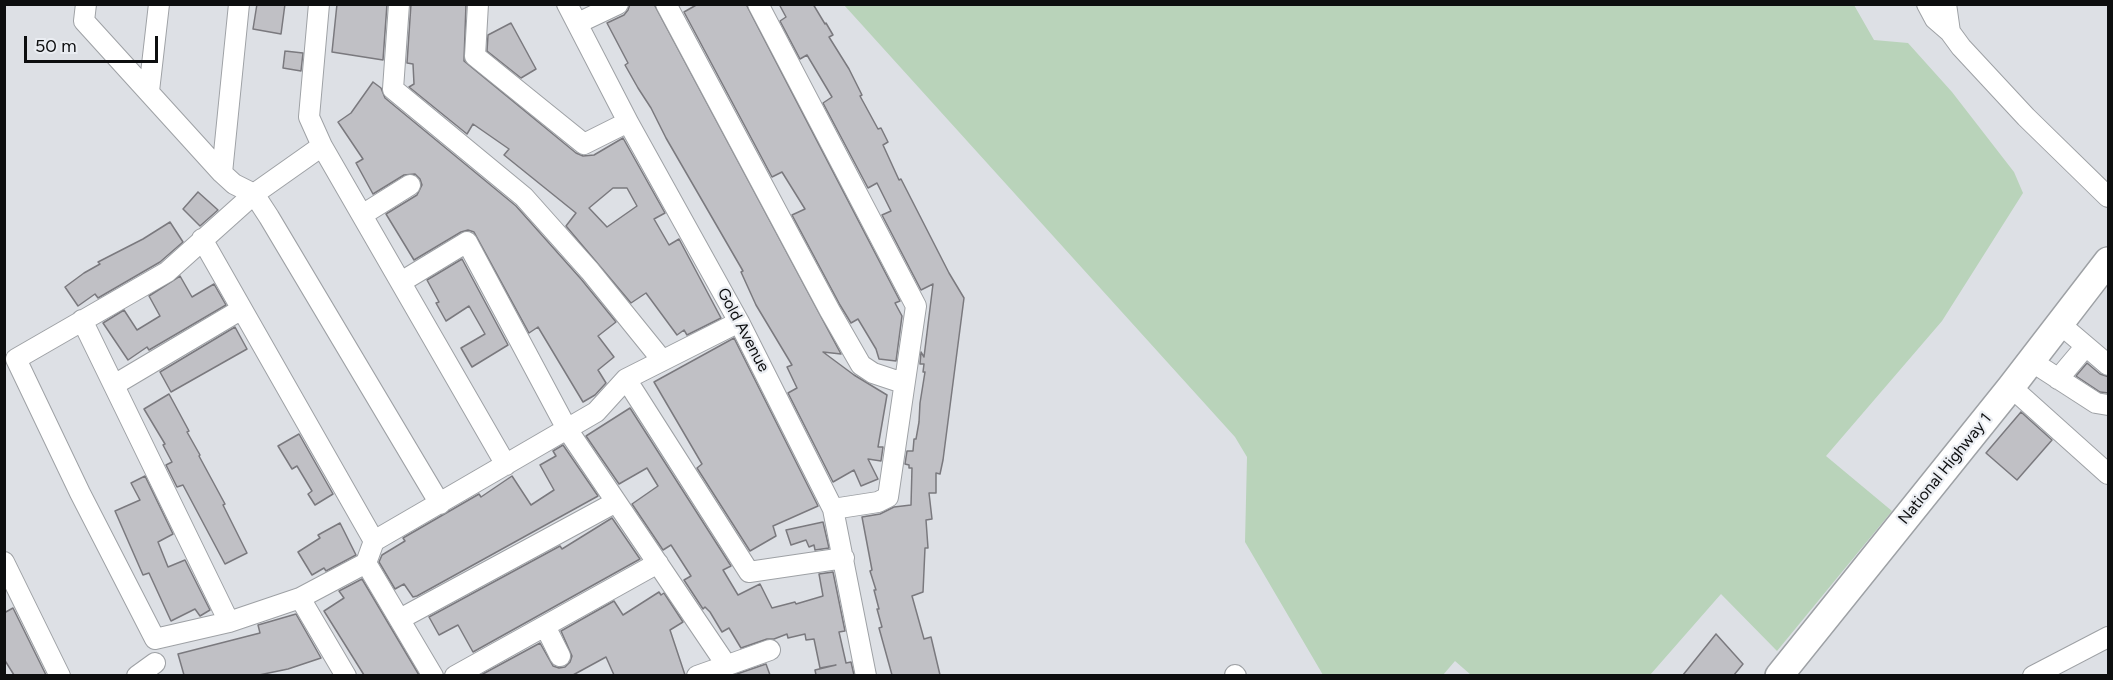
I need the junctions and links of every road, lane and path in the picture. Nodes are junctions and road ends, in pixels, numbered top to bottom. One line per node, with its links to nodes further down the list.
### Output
1 (159, 4): 15 (street)
2 (239, 4): 18 (street)
3 (319, 4): 17 (street)
4 (399, 4): 31 (street)
5 (478, 4): 16 (street)
6 (567, 4): 13 (street, Gold Avenue)
7 (618, 4): 13 (street)
8 (666, 4): 36 (street)
9 (758, 4): 36 (street)
10 (1927, 4): 14 (street)
11 (1946, 4): 14 (street)
12 (85, 13): 15 (street)
13 (578, 23): 16 (street, Gold Avenue)
14 (1950, 32): 21 (street)
15 (149, 91): 18 (street)
16 (628, 123): 28 (street, Gold Avenue)
17 (322, 146): 20 (street); 22 (street)
18 (222, 173): 20 (street)
19 (410, 185): 22 (street)
20 (254, 194): 23 (street); 44 (street)
21 (2109, 197)
22 (362, 215): 25 (street)
23 (202, 239): 26 (street); 27 (street)
24 (2109, 261): 29 (highway, National Highway 1)
25 (401, 282): 40 (street); 41 (street)
26 (242, 309): 37 (street); 46 (street)
27 (82, 320): 37 (street); 53 (street)
28 (739, 322): 31 (street); 45 (street, Gold Avenue)
29 (2060, 324): 30 (street); 32 (highway, National Highway 1)
30 (2085, 347): 33 (street); 35 (street)
31 (662, 360): 34 (street)
32 (2031, 361): 35 (street); 38 (highway, National Highway 1)
33 (2109, 365)
34 (626, 379): 40 (street); 47 (street)
35 (2058, 379): 39 (street)
36 (903, 383): 45 (street)
37 (114, 385): 53 (street)
38 (2011, 387): 42 (street); 65 (highway, National Highway 1)
39 (2109, 405)
40 (567, 429): 41 (street); 43 (street)
41 (506, 465): 44 (street)
42 (2109, 474)
43 (616, 502): 50 (street); 52 (street)
44 (440, 504): 46 (street)
45 (833, 509): 47 (street, Gold Avenue)
46 (374, 541): 49 (street)
47 (844, 558): 64 (street, Gold Avenue)
48 (4, 562): 59 (street)
49 (366, 563): 51 (street); 52 (street)
50 (658, 563): 54 (street); 58 (street)
51 (300, 598): 53 (street); 60 (street)
52 (400, 619): 61 (street)
53 (229, 622)
54 (545, 626): 57 (street); 62 (street)
55 (2109, 637): 66 (street)
56 (770, 650): 58 (street)
57 (560, 656)
58 (727, 666): 63 (street)
59 (60, 675)
60 (346, 675)
61 (433, 675)
62 (454, 675)
63 (697, 675)
64 (866, 675)
65 (1779, 675)
66 (2033, 675)

